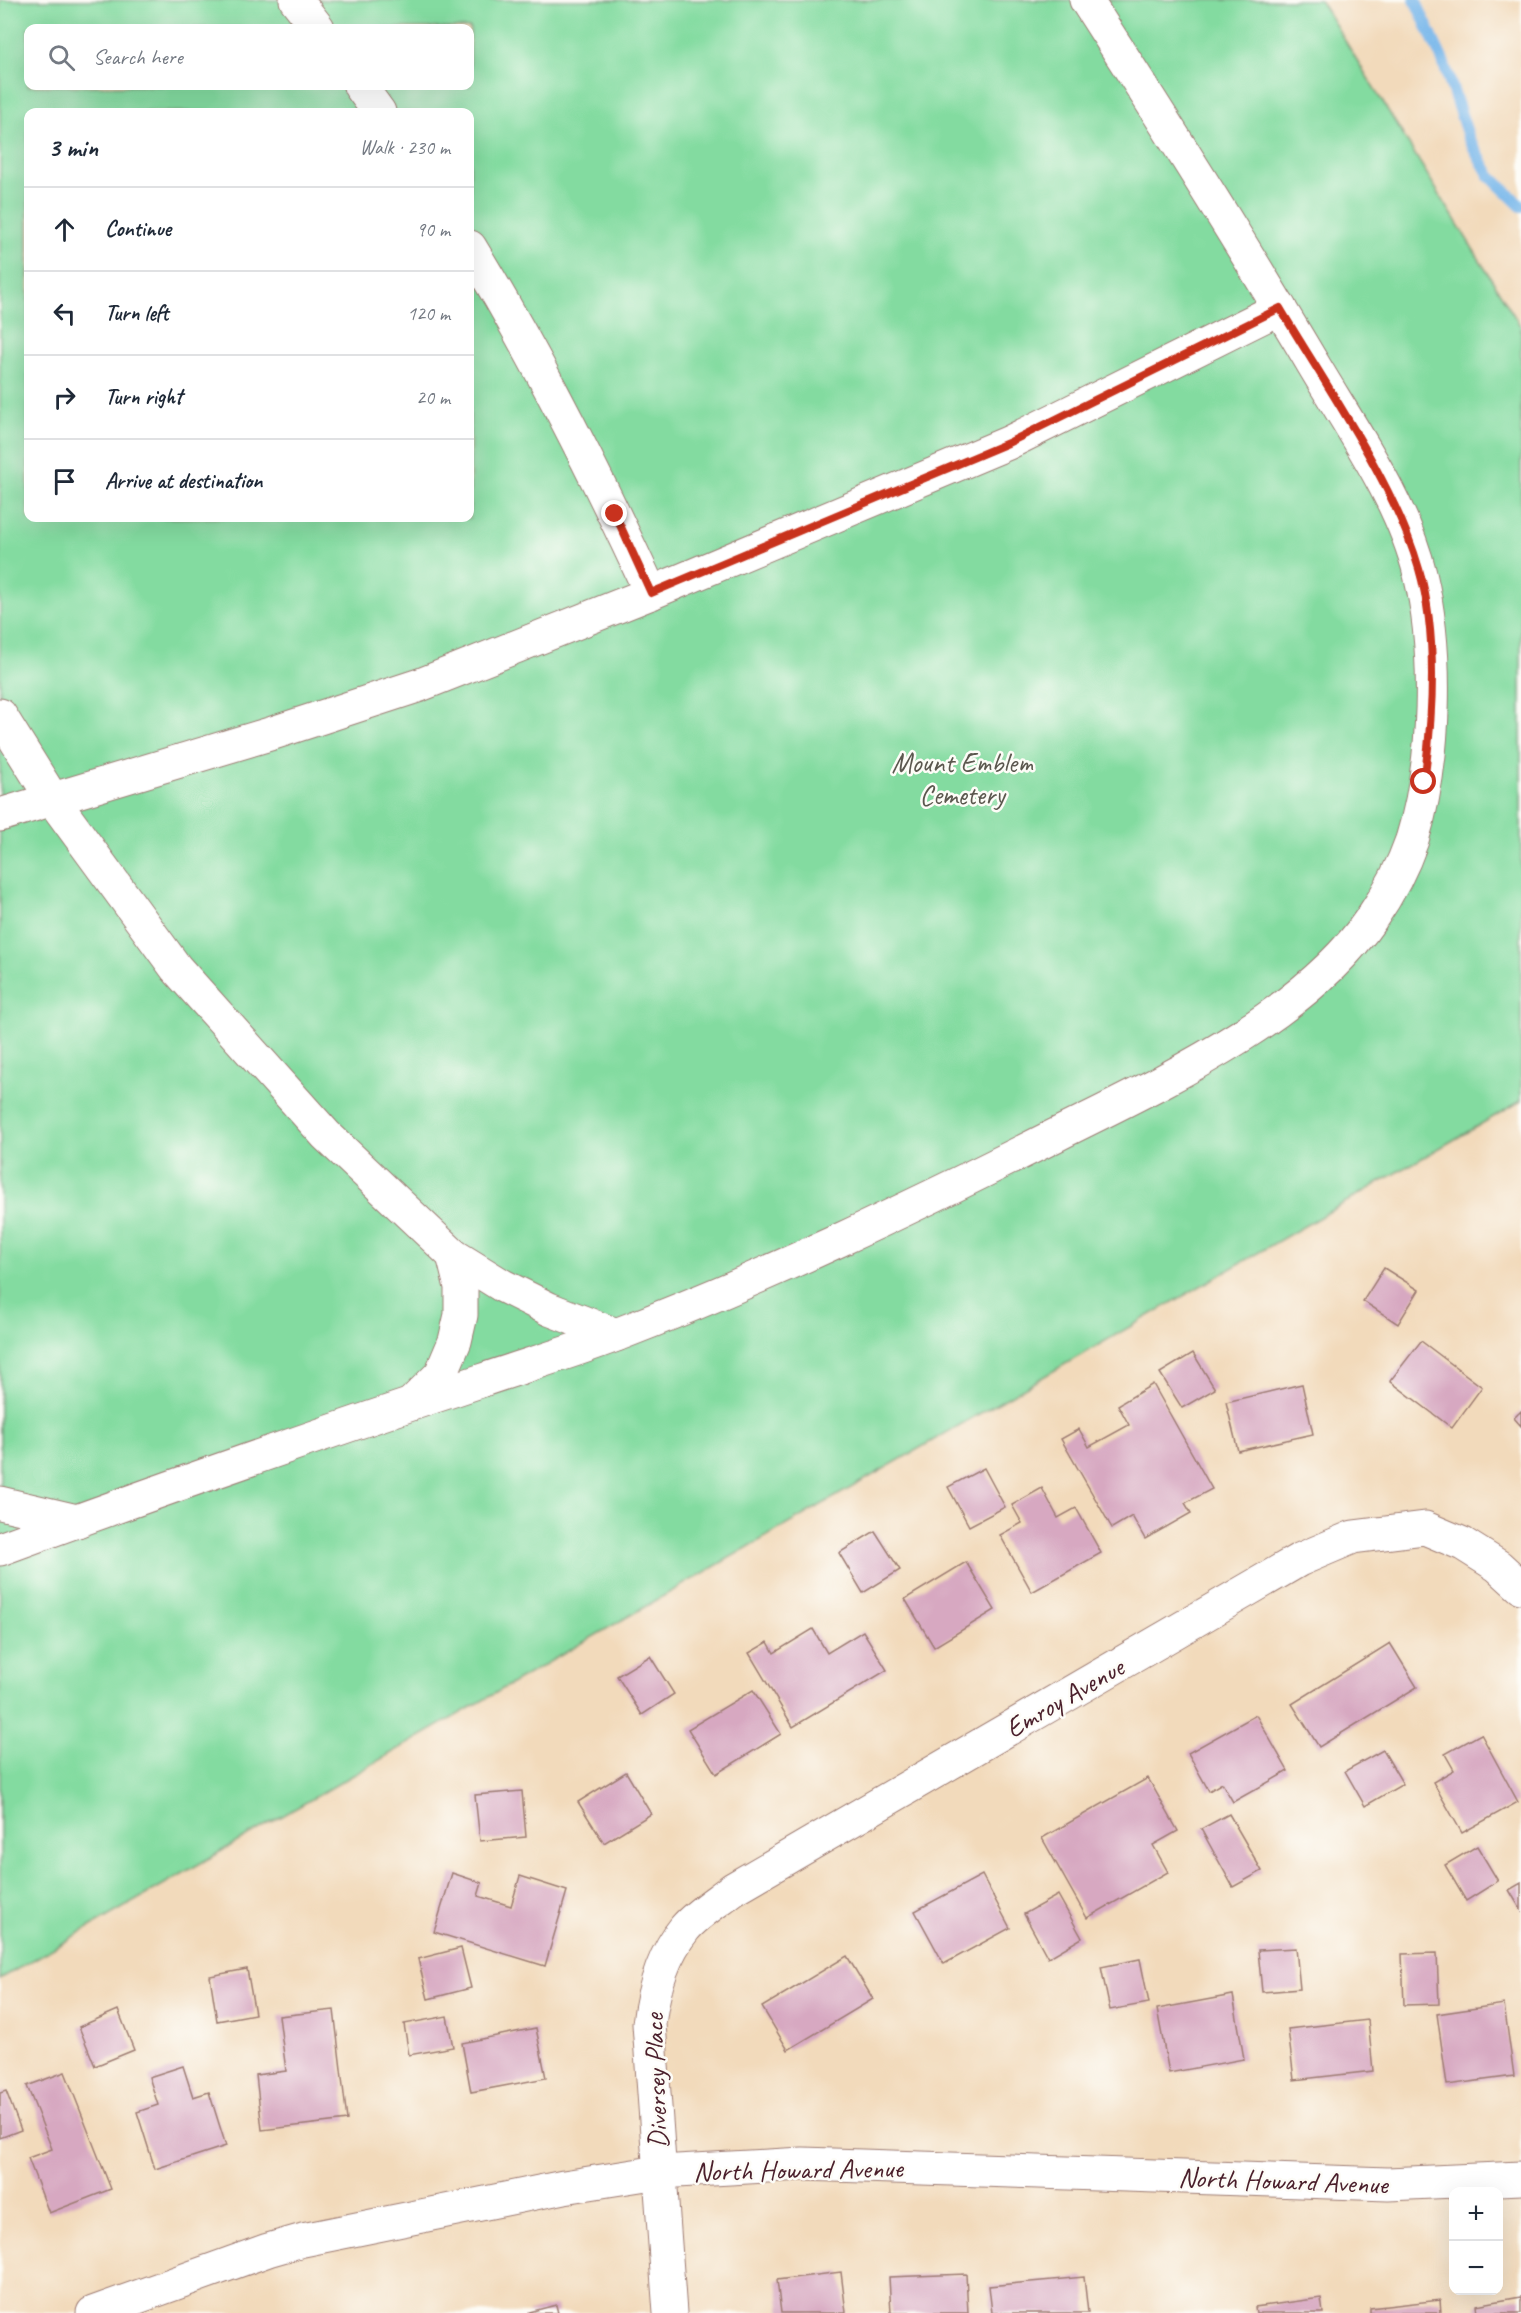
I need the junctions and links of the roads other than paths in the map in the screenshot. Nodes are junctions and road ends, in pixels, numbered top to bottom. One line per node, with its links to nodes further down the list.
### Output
1 (296, 0): 3 (street)
2 (1086, 0): 7 (street)
3 (315, 24)
4 (363, 90): 5 (street)
5 (376, 108)
6 (474, 254): 8 (street)
7 (1280, 308): 8 (street); 13 (street)
8 (651, 593): 10 (street)
9 (0, 715): 10 (street)
10 (52, 800): 11 (street); 12 (street)
11 (0, 815)
12 (453, 1255): 13 (street); 14 (street)
13 (616, 1335): 14 (street)
14 (408, 1406): 16 (street)
15 (0, 1503): 16 (street)
16 (77, 1521): 17 (street)
17 (0, 1549)
18 (1521, 1587): 19 (street, Emroy Avenue)
19 (686, 1927): 20 (street, Diversey Place)
20 (659, 2172): 21 (street, North Howard Avenue); 22 (street, North Howard Avenue); 23 (street, Diversey Place)
21 (1521, 2178)
22 (93, 2313)
23 (670, 2313)

